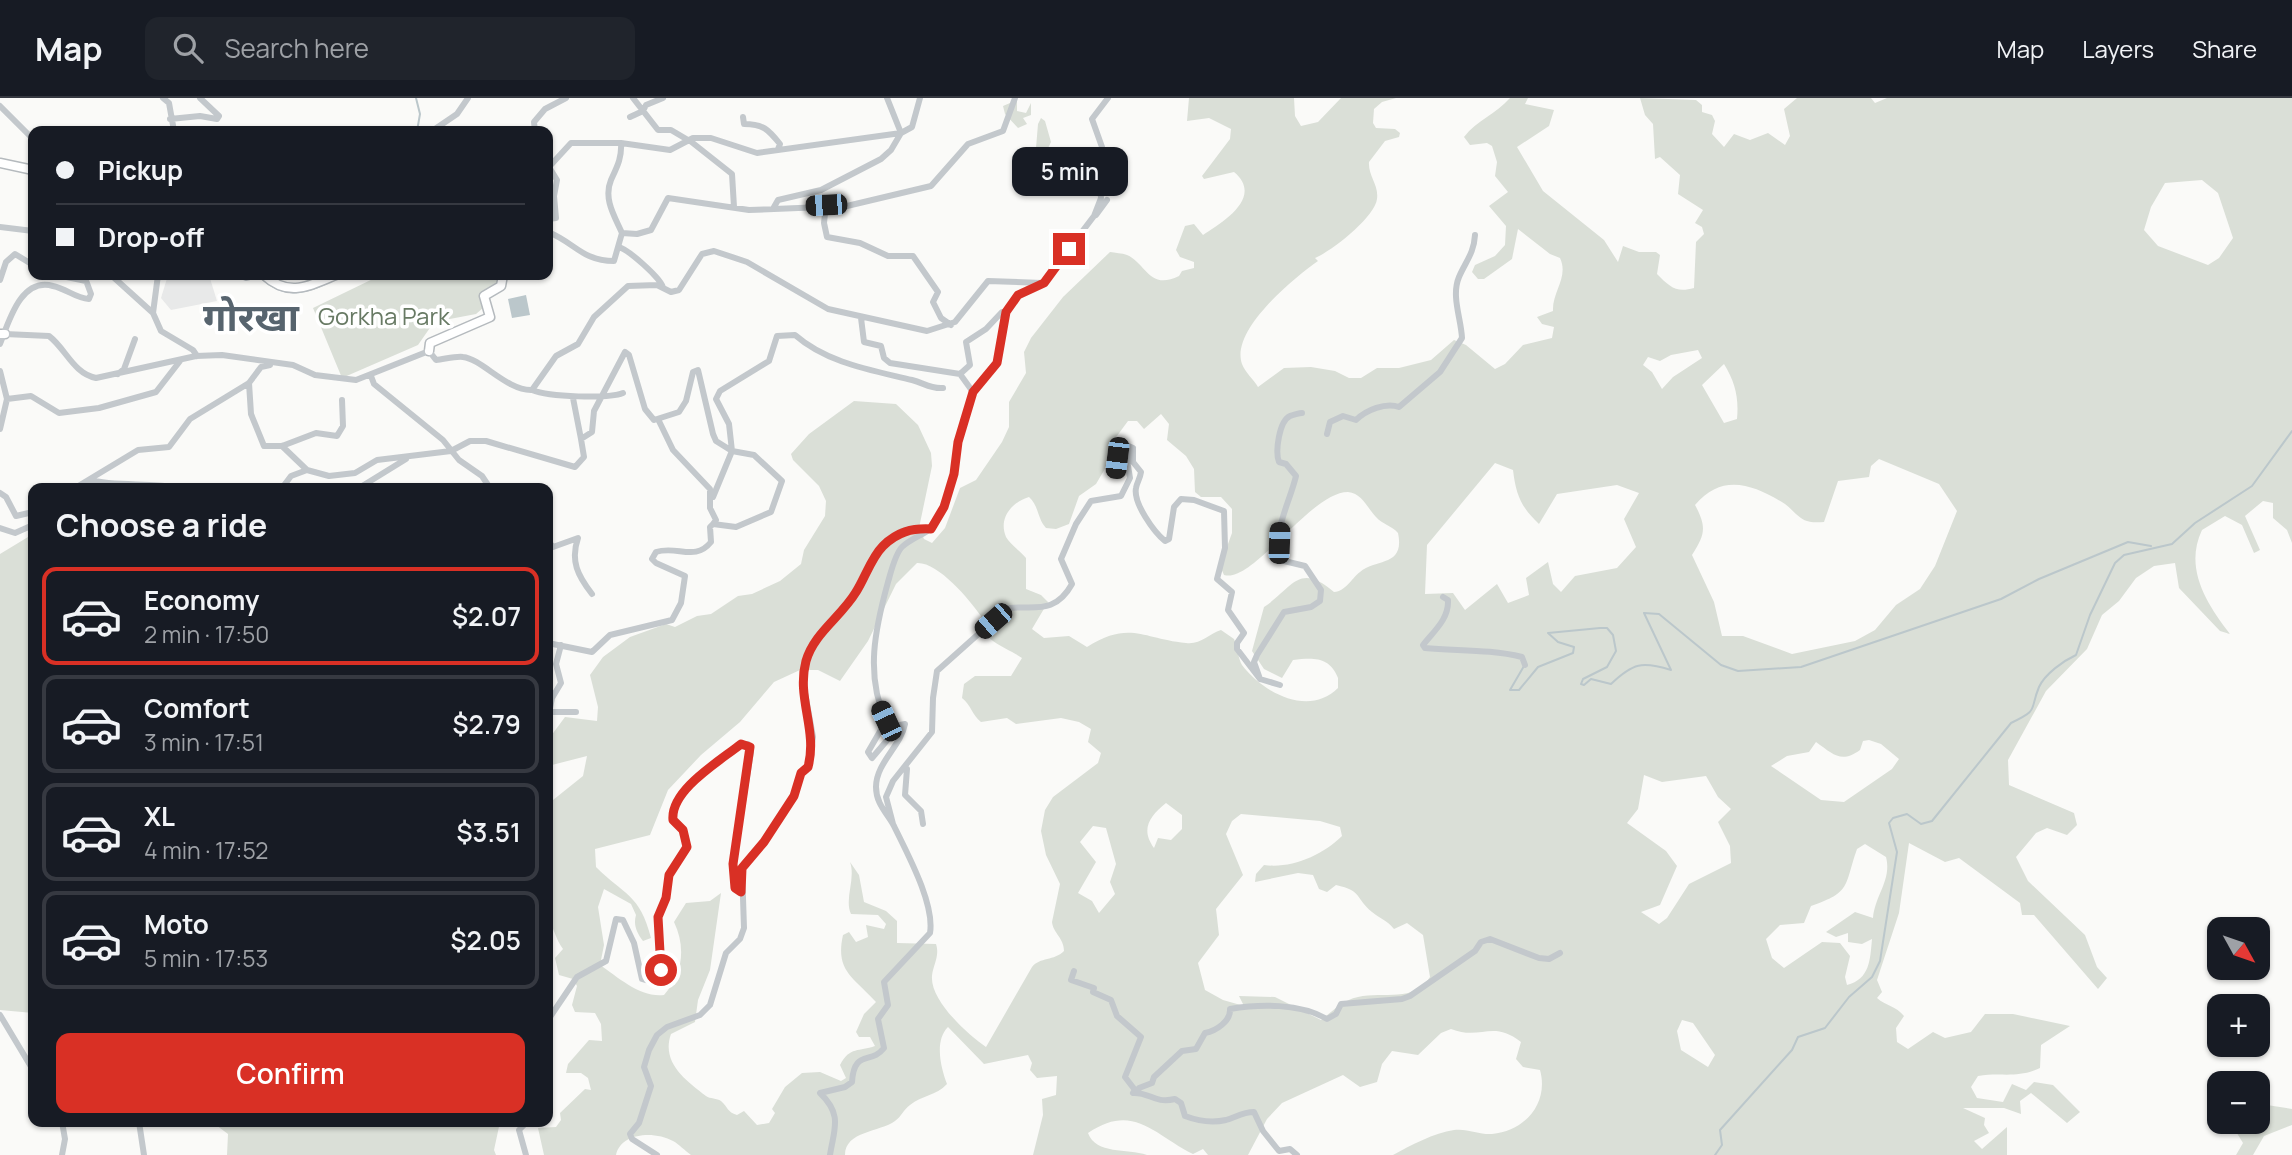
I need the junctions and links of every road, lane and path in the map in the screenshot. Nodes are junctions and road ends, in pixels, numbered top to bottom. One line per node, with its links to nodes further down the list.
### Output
1 (163, 98): 15 (street)
2 (200, 98): 15 (street)
3 (468, 98): 17 (street)
4 (566, 98): 18 (street)
5 (633, 98): 12 (street)
6 (663, 98): 12 (street)
7 (887, 98): 19 (street)
8 (919, 98): 19 (street)
9 (1015, 98): 29 (street)
10 (1108, 98): 32 (street)
11 (0, 106): 20 (street)
12 (643, 111): 13 (street); 21 (street)
13 (630, 117)
14 (743, 117): 23 (street)
15 (170, 119): 16 (street)
16 (172, 126)
17 (439, 126)
18 (534, 126)
19 (901, 133): 23 (street); 31 (street)
20 (28, 134)
21 (688, 140): 22 (street); 23 (street); 30 (street)
22 (621, 143): 25 (street); 36 (street)
23 (778, 149)
24 (0, 163): 26 (main road)
25 (553, 163)
26 (28, 169)
27 (553, 175): 33 (street)
28 (1107, 200): 32 (street)
29 (826, 205): 31 (street); 53 (street)
30 (734, 207): 31 (street); 36 (street)
31 (774, 207)
32 (1094, 216): 48 (street)
33 (553, 218)
34 (1, 228): 35 (street)
35 (28, 231)
36 (622, 233): 39 (street)
37 (553, 234): 39 (street)
38 (1475, 235): 78 (street)
39 (618, 247): 49 (street)
40 (28, 262): 41 (street)
41 (0, 280)
42 (86, 280): 54 (street)
43 (117, 280): 51 (street)
44 (157, 280): 51 (street)
45 (271, 280): 46 (main road)
46 (324, 280)
47 (502, 280): 57 (main road)
48 (1044, 283): 50 (street); 53 (street)
49 (663, 288): 52 (street); 67 (street)
50 (1006, 312): 62 (street); 68 (street)
51 (153, 313): 58 (street)
52 (861, 318): 53 (street); 62 (street)
53 (951, 325)
54 (2, 334): 56 (street); 63 (street)
55 (135, 339): 63 (street)
56 (0, 344)
57 (429, 351): 64 (street); 67 (street)
58 (197, 356): 59 (street); 60 (street)
59 (180, 361): 63 (street); 72 (street)
60 (274, 363): 64 (street); 65 (street)
61 (0, 371): 72 (street)
62 (960, 373): 68 (street)
63 (117, 375)
64 (371, 376): 82 (street)
65 (249, 383): 80 (street); 87 (street)
66 (943, 388): 83 (street)
67 (532, 390): 71 (street)
68 (973, 392): 99 (street)
69 (623, 393): 70 (street)
70 (603, 394): 71 (street); 76 (street); 79 (street)
71 (573, 398): 79 (street)
72 (6, 399): 74 (street)
73 (342, 400): 80 (street)
74 (3, 411): 77 (street)
75 (1302, 413): 106 (street)
76 (658, 419): 83 (street); 94 (street)
77 (0, 429)
78 (1327, 434)
79 (581, 439): 82 (street)
80 (282, 446): 85 (street)
81 (1133, 448): 86 (street); 106 (street); 111 (street)
82 (451, 451): 84 (street); 92 (street)
83 (732, 451): 94 (street); 96 (street)
84 (407, 458): 85 (street); 91 (street)
85 (307, 470): 90 (street)
86 (1115, 475)
87 (89, 480): 88 (street); 89 (street)
88 (84, 483)
89 (101, 483)
90 (286, 483)
91 (367, 483)
92 (487, 483)
93 (0, 493): 95 (street)
94 (713, 497): 96 (street)
95 (28, 513)
96 (713, 524): 104 (street)
97 (28, 527): 98 (street)
98 (0, 528)
99 (931, 529): 112 (street); 114 (street)
100 (553, 547): 101 (street)
101 (592, 594)
102 (1443, 597): 105 (street)
103 (553, 644): 104 (street)
104 (561, 645): 108 (street)
105 (1525, 665)
106 (1260, 679): 107 (street)
107 (1280, 685)
108 (553, 696)
109 (553, 712): 110 (street)
110 (576, 712)
111 (909, 764): 112 (street); 113 (street)
112 (893, 824): 128 (street)
113 (923, 824)
114 (741, 892): 117 (street); 127 (street)
115 (1560, 953): 120 (street)
116 (1074, 971): 120 (street)
117 (553, 1013)
118 (0, 1015): 119 (street)
119 (28, 1062)
120 (1138, 1092): 129 (street)
121 (63, 1127): 124 (street)
122 (140, 1127): 125 (street)
123 (522, 1127): 126 (street)
124 (62, 1155)
125 (144, 1155)
126 (526, 1155)
127 (657, 1155)
128 (830, 1155)
129 (1297, 1155)

